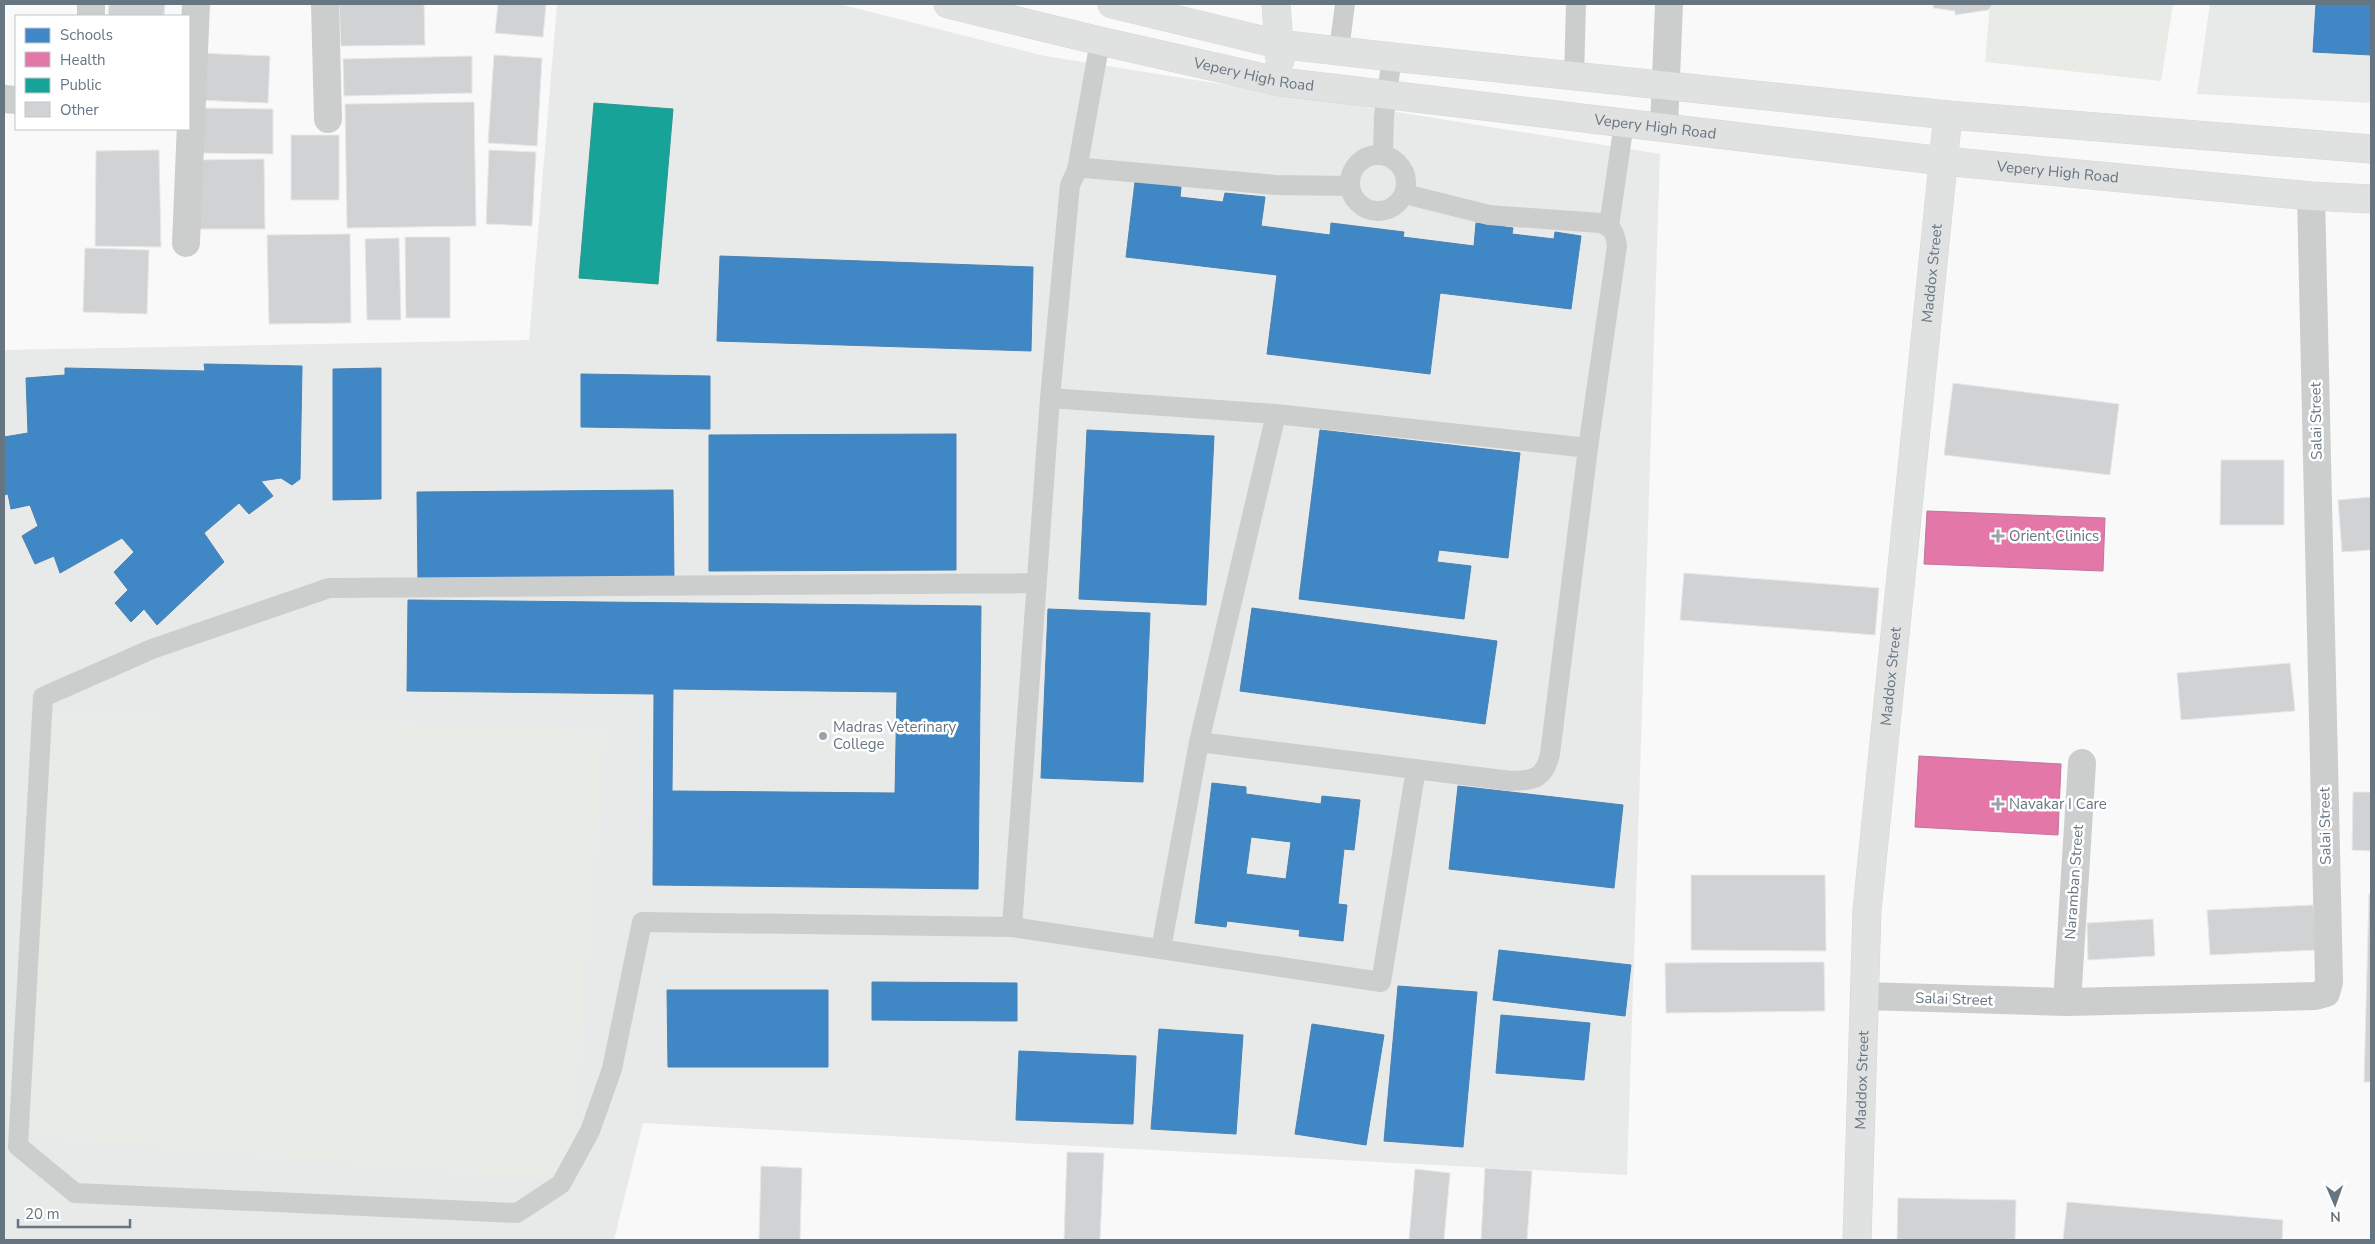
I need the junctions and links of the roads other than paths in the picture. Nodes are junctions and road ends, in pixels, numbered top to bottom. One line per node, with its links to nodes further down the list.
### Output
1 (196, 4): 30 (street)
2 (325, 4): 18 (street)
3 (948, 4): 9 (main road, Vepery High Road)
4 (1112, 4): 10 (main road)
5 (1276, 4): 10 (main road)
6 (1345, 4): 11 (lane)
7 (1576, 4): 13 (lane)
8 (1669, 4): 15 (street)
9 (1100, 41): 14 (main road, Vepery High Road); 24 (lane)
10 (1278, 44): 11 (main road); 14 (main road)
11 (1339, 50): 12 (main road)
12 (1392, 57): 13 (main road); 16 (lane)
13 (1574, 76): 15 (main road)
14 (1281, 82): 16 (main road, Vepery High Road)
15 (1667, 86): 17 (main road); 20 (street)
16 (1387, 95): 19 (main road, Vepery High Road); 22 (lane)
17 (1948, 115): 21 (main road); 23 (main road, Maddox Street)
18 (328, 119)
19 (1624, 123): 20 (main road, Vepery High Road); 29 (lane)
20 (1664, 127): 23 (main road, Vepery High Road)
21 (2371, 149)
22 (1383, 155): 25 (lane); 26 (lane)
23 (1943, 161): 27 (main road, Vepery High Road); 40 (main road, Maddox Street)
24 (1076, 170): 25 (lane); 31 (lane)
25 (1350, 186): 26 (lane)
26 (1405, 194): 29 (lane)
27 (2311, 196): 28 (main road, Vepery High Road); 41 (street, Salai Street)
28 (2371, 199)
29 (1609, 226): 33 (lane)
30 (186, 243)
31 (1050, 398): 32 (lane); 34 (lane)
32 (1276, 414): 33 (lane); 35 (lane)
33 (1588, 448): 37 (lane)
34 (1036, 583): 38 (lane); 38 (lane)
35 (1199, 742): 37 (lane); 39 (lane)
36 (2082, 763): 41 (street, Naramban Street)
37 (1416, 769): 39 (lane)
38 (1012, 927): 39 (lane)
39 (1161, 949)
40 (1864, 996): 41 (street, Salai Street); 42 (main road, Maddox Street)
41 (2067, 1002)
42 (1857, 1240)

